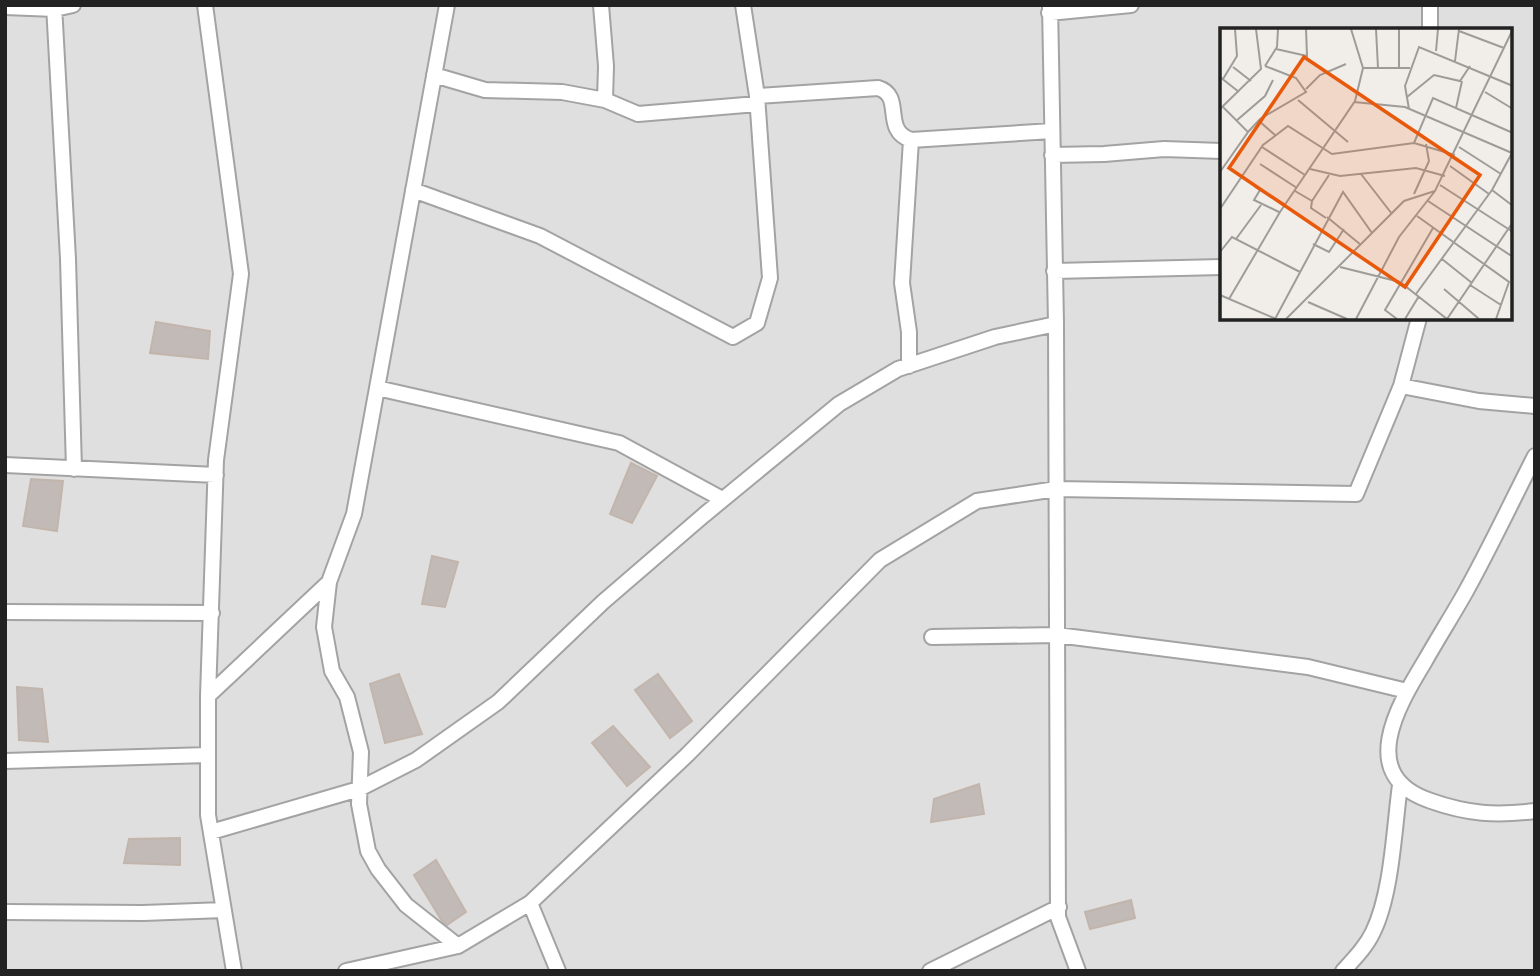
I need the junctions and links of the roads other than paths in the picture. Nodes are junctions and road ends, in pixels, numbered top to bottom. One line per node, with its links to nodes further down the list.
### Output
1 (73, 5): 8 (street)
2 (205, 5): 31 (street)
3 (447, 5): 12 (street)
4 (601, 5): 13 (street)
5 (743, 5): 14 (street)
6 (1131, 5): 10 (street)
7 (1430, 5): 11 (street)
8 (55, 7): 9 (street); 30 (street)
9 (5, 8)
10 (1049, 9): 15 (street)
11 (1430, 28)
12 (434, 75): 13 (street); 19 (street)
13 (605, 100): 14 (street)
14 (757, 100): 16 (street); 19 (street)
15 (1052, 131): 16 (street); 18 (street)
16 (911, 140): 24 (street)
17 (1220, 151): 18 (street)
18 (1052, 155): 21 (street)
19 (413, 190): 26 (street)
20 (1220, 267): 21 (street)
21 (1055, 271): 23 (street)
22 (1418, 320): 25 (street)
23 (1056, 324): 24 (street); 32 (street)
24 (909, 366): 33 (street)
25 (1401, 386): 27 (street); 32 (street)
26 (377, 388): 33 (street); 34 (street)
27 (1535, 406)
28 (1535, 456): 39 (street)
29 (5, 466): 30 (street)
30 (74, 469): 31 (street)
31 (216, 475): 36 (street)
32 (1056, 489): 37 (street); 47 (street)
33 (723, 499): 44 (street)
34 (329, 582): 40 (street); 44 (street)
35 (5, 612): 36 (street)
36 (212, 613): 40 (street)
37 (1057, 635): 38 (street); 39 (street); 48 (street)
38 (932, 637)
39 (1407, 691): 43 (street)
40 (208, 696): 41 (street)
41 (208, 755): 42 (street); 46 (street)
42 (5, 761)
43 (1401, 785): 45 (street); 57 (street)
44 (359, 789): 46 (street); 51 (street)
45 (1535, 811)
46 (211, 832): 49 (street)
47 (530, 903): 51 (street); 54 (street)
48 (1059, 907): 55 (street); 56 (street)
49 (224, 910): 50 (street); 52 (street)
50 (5, 912)
51 (458, 946): 53 (street)
52 (234, 971)
53 (346, 971)
54 (558, 971)
55 (930, 971)
56 (1078, 971)
57 (1343, 971)

